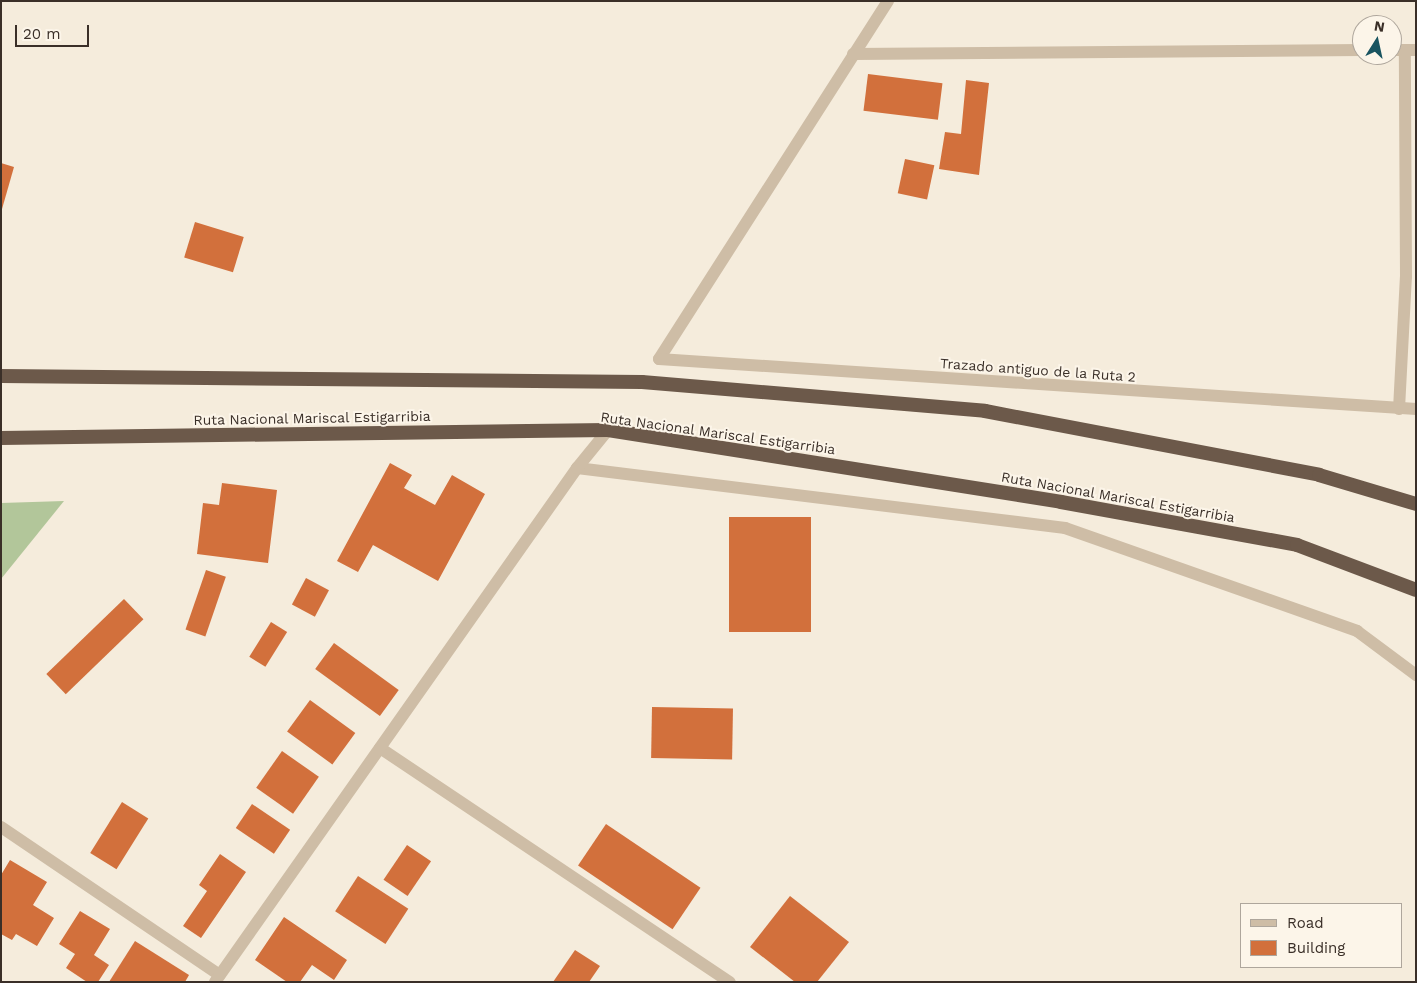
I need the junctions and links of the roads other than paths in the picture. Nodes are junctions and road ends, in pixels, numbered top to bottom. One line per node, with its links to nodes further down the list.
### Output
1 (888, 1): 4 (street)
2 (1352, 50): 4 (street)
3 (1411, 50): 6 (street)
4 (852, 54): 6 (street, Trazado antiguo de la Ruta 2)
5 (1, 376): 11 (highway)
6 (1399, 409): 7 (street, Trazado antiguo de la Ruta 2)
7 (1416, 410)
8 (608, 430): 9 (highway, Ruta Nacional Mariscal Estigarribia); 10 (street); 12 (highway, Ruta Nacional Mariscal Estigarribia)
9 (1, 438)
10 (577, 468): 13 (street); 14 (street)
11 (1416, 504)
12 (1416, 590)
13 (1416, 675)
14 (380, 748): 16 (street); 17 (street)
15 (1, 827): 16 (street)
16 (217, 978)
17 (730, 982)

